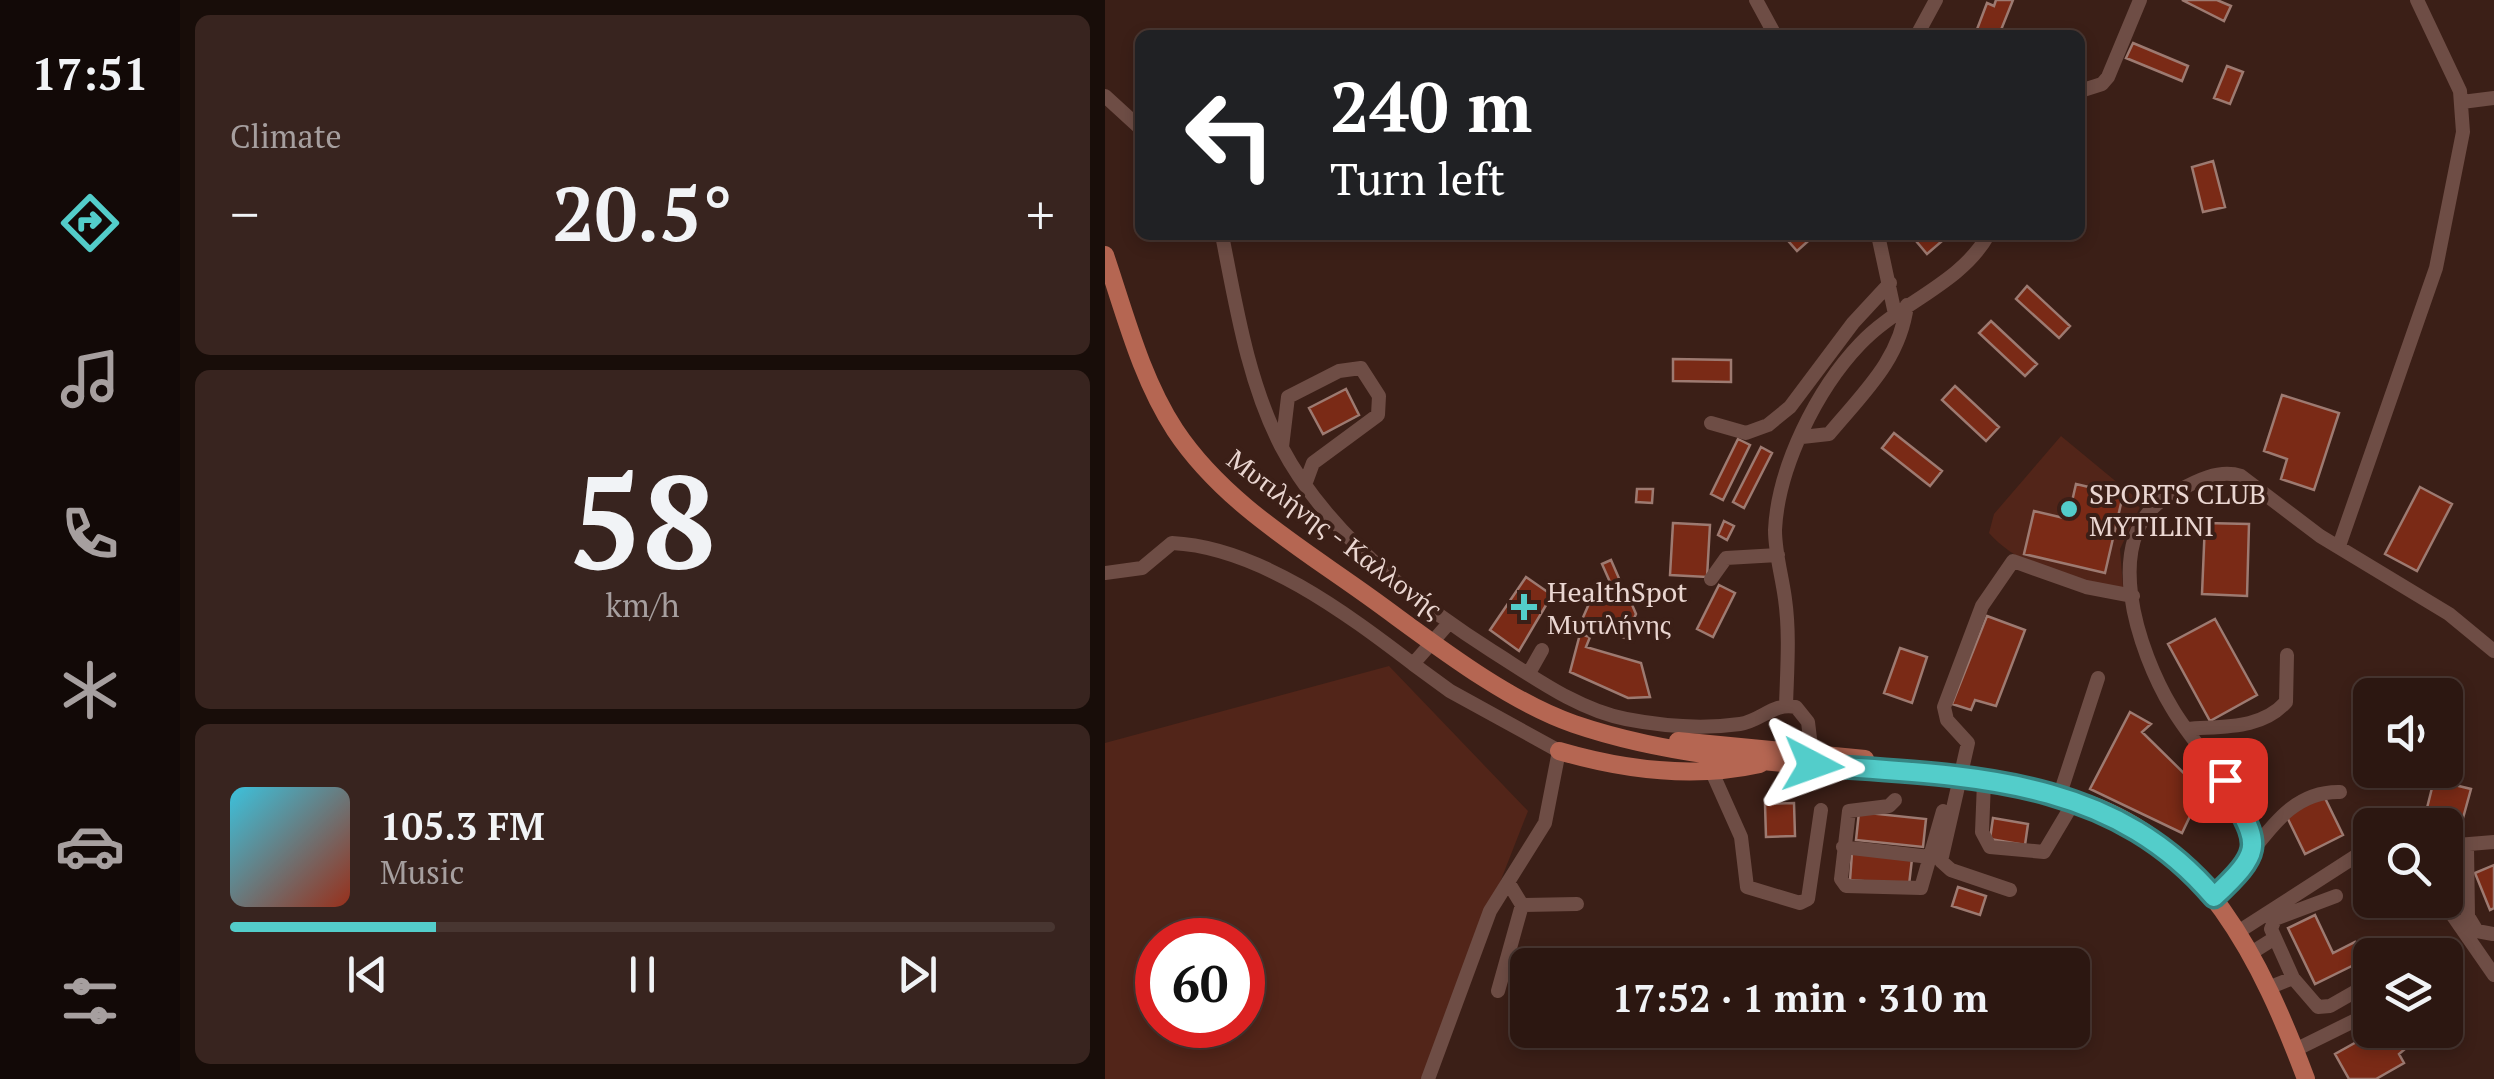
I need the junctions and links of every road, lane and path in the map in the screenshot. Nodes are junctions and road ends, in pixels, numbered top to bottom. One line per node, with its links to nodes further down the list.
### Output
1 (1756, 0): 5 (street)
2 (1936, 0): 6 (street)
3 (2140, 0): 7 (street)
4 (2417, 0): 10 (street)
5 (1772, 30)
6 (1920, 30)
7 (2085, 89)
8 (1105, 96): 11 (street)
9 (2494, 98): 10 (street)
10 (2462, 102): 22 (street)
11 (1135, 123)
12 (1222, 240): 20 (street)
13 (1879, 240): 16 (street)
14 (1984, 240): 17 (street)
15 (1105, 255): 36 (main road, Μυτιλήνης - Καλλονής)
16 (1889, 284): 17 (street); 18 (street)
17 (1901, 309): 19 (street); 19 (street)
18 (1711, 423)
19 (1802, 437): 23 (street)
20 (1281, 446): 21 (street); 21 (street)
21 (1306, 482): 27 (street)
22 (2339, 546): 26 (street); 29 (street)
23 (1778, 555): 25 (street); 34 (street)
24 (1105, 573): 31 (street)
25 (1711, 579)
26 (2133, 596): 35 (street); 41 (street)
27 (1446, 627): 31 (street); 32 (street)
28 (1541, 650): 32 (street)
29 (2494, 651)
30 (2287, 655): 35 (street)
31 (1416, 660): 37 (street)
32 (1529, 673): 34 (street)
33 (2098, 678): 44 (street)
34 (1786, 706): 38 (street)
35 (2187, 730): 51 (street)
36 (1645, 740): 38 (main road, Μυτιλήνης - Καλλονής); 39 (main road, Μυτιλήνης - Καλλονής)
37 (1559, 751): 40 (main road); 54 (street)
38 (1809, 757): 39 (main road, Μυτιλήνης - Καλλονής); 41 (main road, Μυτιλήνης - Καλλονής)
39 (1776, 761): 40 (main road)
40 (1712, 772): 46 (street)
41 (1948, 776): 42 (main road, Μυτιλήνης - Καλλονής); 52 (street); 55 (street)
42 (1985, 782): 44 (main road, Μυτιλήνης - Καλλονής); 44 (street)
43 (2339, 792): 51 (street)
44 (2067, 798): 57 (main road, Μυτιλήνης - Καλλονής)
45 (1895, 800): 50 (street)
46 (1821, 810)
47 (2494, 842): 49 (street)
48 (2463, 846): 49 (street)
49 (2467, 846): 62 (street)
50 (1843, 847): 52 (street); 52 (street)
51 (2253, 850): 57 (street)
52 (1931, 857)
53 (2353, 858): 61 (street)
54 (1508, 882): 59 (street); 72 (street)
55 (2010, 890)
56 (2337, 896): 63 (street)
57 (2214, 897): 61 (main road, Μυτιλήνης - Καλλονής)
58 (1577, 904): 59 (street)
59 (1522, 905): 68 (street)
60 (2454, 918): 65 (street)
61 (2237, 932): 64 (main road, Μυτιλήνης - Καλλονής)
62 (2493, 934)
63 (2275, 938): 64 (street); 66 (street)
64 (2251, 954): 67 (main road, Μυτιλήνης - Καλλονής)
65 (2494, 976)
66 (2293, 978): 67 (street); 69 (street)
67 (2268, 988): 71 (main road, Μυτιλήνης - Καλλονής)
68 (1497, 991)
69 (2353, 992)
70 (2353, 1021): 71 (street)
71 (2295, 1050): 73 (main road, Μυτιλήνης - Καλλονής)
72 (1428, 1079)
73 (2306, 1079)

